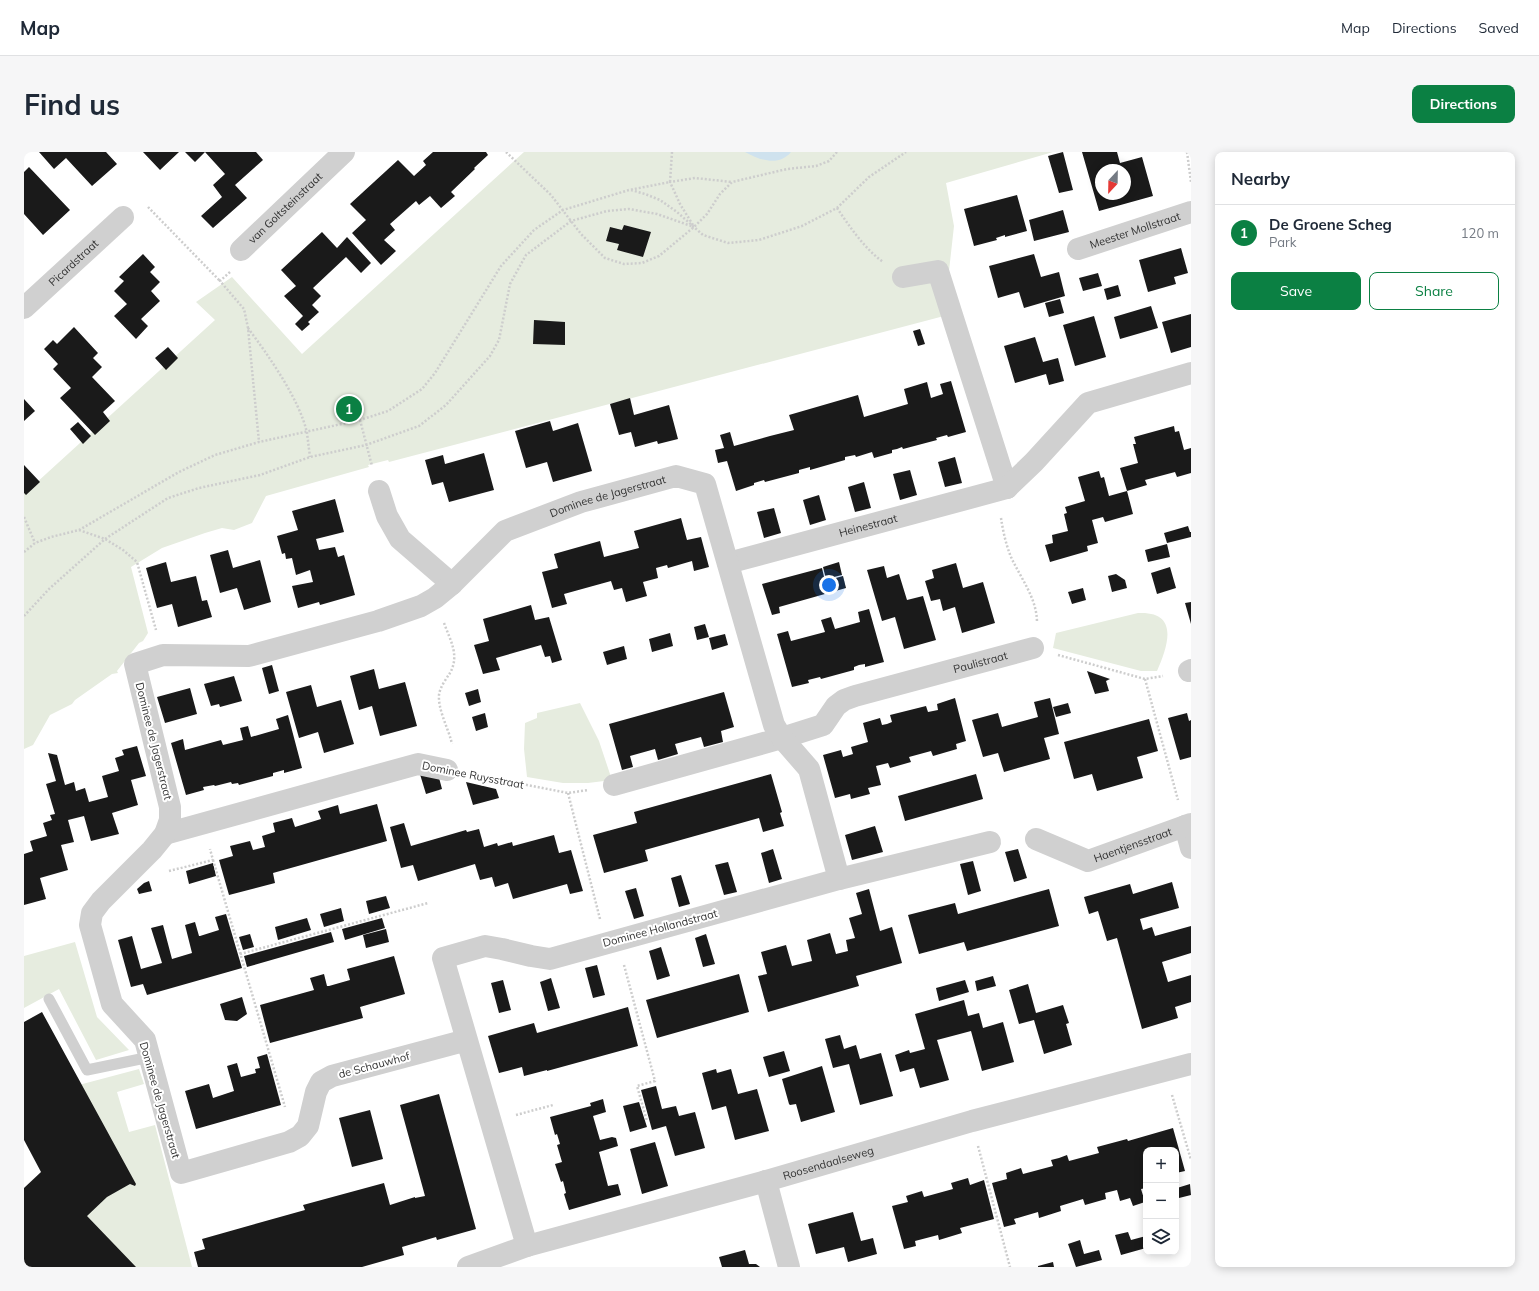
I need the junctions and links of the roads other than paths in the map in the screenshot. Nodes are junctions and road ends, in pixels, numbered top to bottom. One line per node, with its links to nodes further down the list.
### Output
1 (329, 157): 5 (street, van Goltsteinstraat)
2 (1191, 212): 4 (street, Meester Mollstraat)
3 (123, 217): 7 (street, Picardstraat)
4 (1078, 249)
5 (241, 250)
6 (903, 277): 9 (street)
7 (24, 308)
8 (1191, 373): 9 (street, Heinestraat)
9 (1002, 490): 11 (street, Heinestraat)
10 (379, 491): 12 (street)
11 (728, 563): 12 (street, Dominee de Jagerstraat); 14 (street)
12 (452, 584): 18 (street, Dominee de Jagerstraat)
13 (1033, 648): 14 (street, Paulistraat)
14 (782, 738): 16 (street); 22 (street)
15 (447, 770): 18 (street, Dominee Ruysstraat)
16 (614, 786)
17 (1188, 825): 19 (street, Haentjensstraat); 21 (street)
18 (165, 834): 25 (street, Dominee de Jagerstraat)
19 (1036, 840)
20 (990, 842): 22 (street)
21 (1191, 848)
22 (839, 879): 24 (street, Dominee Hollandstraat)
23 (50, 999): 25 (lane)
24 (467, 1040): 27 (street, de Schauwhof); 29 (street, Dominee Hollandstraat)
25 (150, 1057): 27 (street, Dominee de Jagerstraat)
26 (1191, 1064): 28 (street, Roosendaalseweg)
27 (181, 1173)
28 (766, 1181): 29 (street, Roosendaalseweg); 31 (street)
29 (527, 1246): 30 (street, Roosendaalseweg)
30 (468, 1267)
31 (789, 1267)

